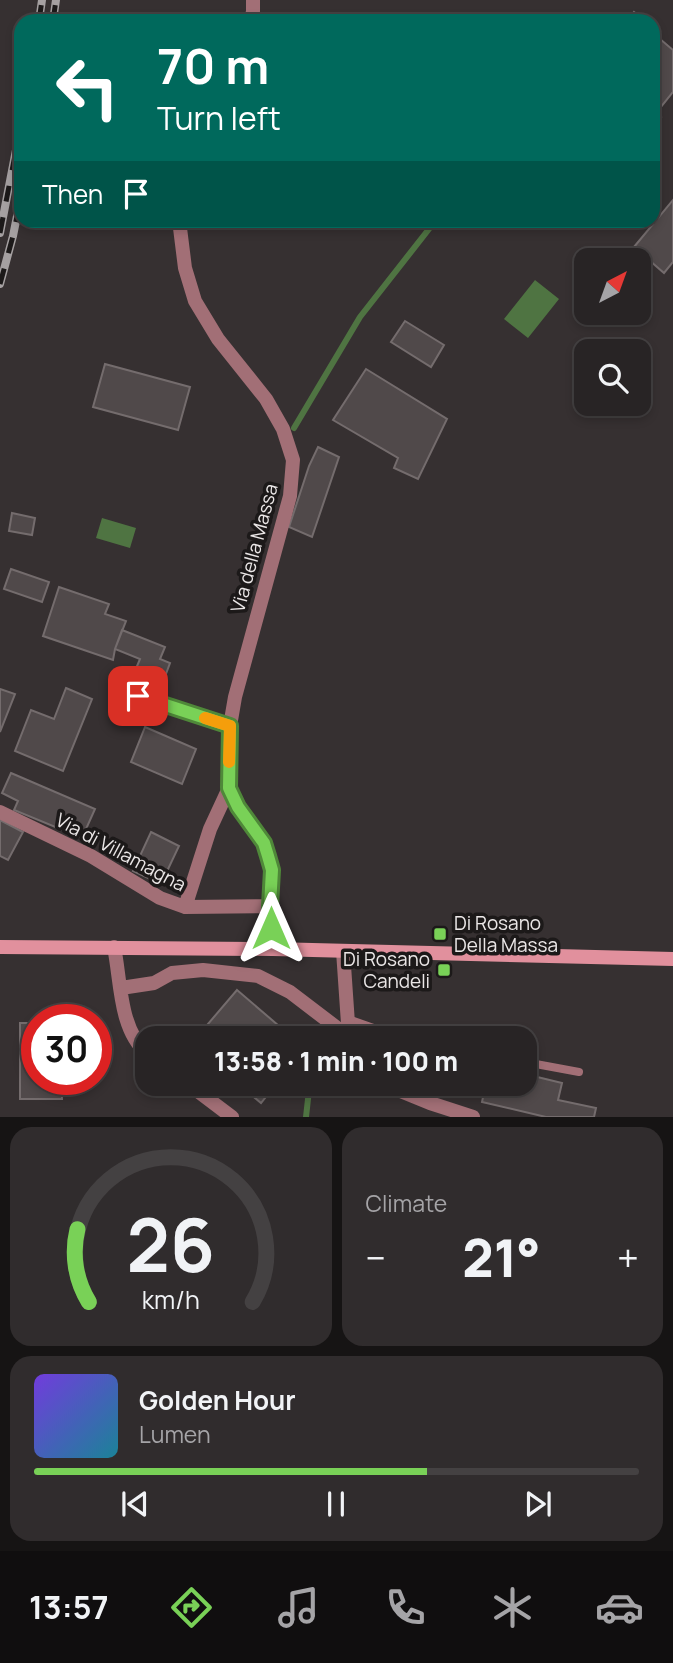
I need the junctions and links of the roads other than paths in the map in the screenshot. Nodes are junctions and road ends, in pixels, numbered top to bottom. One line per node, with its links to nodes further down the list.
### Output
1 (180, 228): 3 (street, Via della Massa)
2 (115, 688): 3 (lane)
3 (230, 726): 4 (street, Via della Massa)
4 (229, 788): 6 (street); 7 (street, Via della Massa)
5 (0, 812): 7 (street, Via di Villamagna)
6 (270, 906): 7 (street, Via di Villamagna); 10 (street)
7 (185, 907)
8 (0, 947): 9 (main road)
9 (114, 947): 10 (main road); 13 (street)
10 (272, 949): 11 (main road)
11 (344, 951): 12 (main road); 14 (street)
12 (673, 958)
13 (121, 988): 15 (street); 18 (street)
14 (348, 1019): 16 (street); 17 (lane)
15 (335, 1026)
16 (348, 1026)
17 (368, 1026)
18 (135, 1038)
19 (537, 1064): 20 (lane)
20 (579, 1072)
21 (204, 1096): 23 (street)
22 (413, 1096): 24 (street)
23 (232, 1117)
24 (472, 1117)

